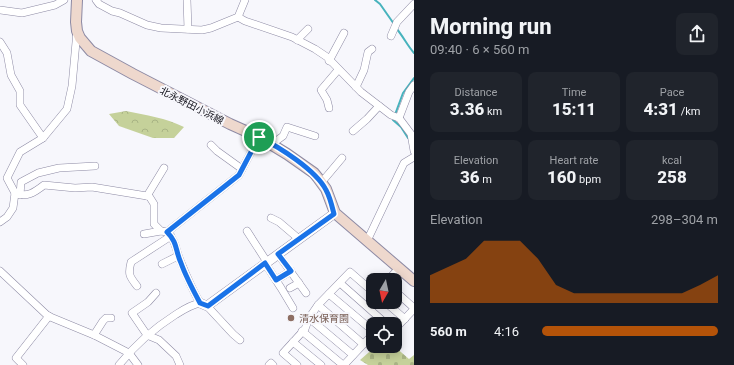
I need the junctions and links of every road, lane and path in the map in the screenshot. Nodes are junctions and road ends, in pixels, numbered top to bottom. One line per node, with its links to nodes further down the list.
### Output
1 (64, 0): 8 (street)
2 (77, 0): 12 (main road)
3 (96, 0): 10 (street)
4 (187, 0): 10 (street)
5 (245, 0): 9 (street)
6 (410, 0): 7 (street)
7 (414, 3): 14 (street)
8 (0, 10)
9 (238, 17): 10 (street); 15 (street)
10 (188, 29)
11 (308, 29): 15 (street)
12 (77, 31): 27 (main road, 北永野田小浜線); 28 (street)
13 (344, 33): 18 (street)
14 (391, 36)
15 (297, 40): 18 (street)
16 (0, 42): 28 (street)
17 (372, 48): 21 (street)
18 (329, 61): 19 (street)
19 (338, 70): 21 (street); 23 (street)
20 (414, 85): 24 (street)
21 (356, 87): 22 (street)
22 (379, 106): 24 (street); 25 (street)
23 (329, 108)
24 (399, 118): 31 (street)
25 (353, 132)
26 (315, 136): 29 (street)
27 (259, 137): 29 (main road, 北永野田小浜線); 36 (street)
28 (43, 138): 38 (street)
29 (272, 144): 37 (main road, 北永野田小浜線)
30 (211, 145): 36 (street)
31 (414, 151)
32 (342, 158): 37 (street)
33 (411, 159): 47 (street)
34 (95, 166): 38 (street)
35 (164, 168): 39 (street)
36 (242, 169): 44 (street)
37 (321, 183): 40 (main road, 北永野田小浜線)
38 (17, 194): 39 (street); 42 (street)
39 (147, 196): 44 (street)
40 (334, 214): 46 (street); 47 (main road)
41 (271, 218): 46 (street)
42 (0, 222)
43 (247, 231): 50 (street)
44 (166, 233): 45 (street); 49 (street); 60 (street)
45 (144, 234)
46 (299, 239): 48 (street)
47 (367, 241): 52 (main road)
48 (278, 254): 50 (street); 54 (street)
49 (178, 256): 51 (street); 67 (street)
50 (266, 262): 56 (street); 67 (street)
51 (162, 264)
52 (399, 268): 55 (street); 57 (main road)
53 (0, 271): 72 (street)
54 (291, 271): 56 (street); 58 (street)
55 (394, 273)
56 (276, 280): 69 (street)
57 (414, 281)
58 (299, 283): 62 (street); 64 (street)
59 (340, 283): 61 (street); 65 (street); 73 (street)
60 (137, 286)
61 (366, 286)
62 (290, 288)
63 (156, 293): 81 (street)
64 (306, 293)
65 (328, 294): 68 (street); 78 (street)
66 (402, 298): 71 (street)
67 (204, 304): 81 (street); 82 (street)
68 (318, 305): 75 (street); 85 (street)
69 (293, 308)
70 (393, 309): 76 (street)
71 (414, 309): 76 (street)
72 (49, 316): 80 (street); 88 (street)
73 (377, 317)
74 (111, 318): 80 (street)
75 (309, 318): 79 (street); 87 (street)
76 (405, 319): 77 (street)
77 (402, 322)
78 (366, 326)
79 (302, 331): 84 (street); 96 (street)
80 (94, 335): 86 (street)
81 (147, 335): 86 (street); 91 (street)
82 (240, 340)
83 (366, 340): 85 (street)
84 (293, 342): 94 (street); 95 (street)
85 (363, 344): 87 (street)
86 (129, 353): 89 (street); 90 (street)
87 (353, 355): 96 (street)
88 (23, 365)
89 (119, 365)
90 (138, 365)
91 (180, 365)
92 (268, 365): 93 (street)
93 (273, 365)
94 (297, 365)
95 (321, 365)
96 (343, 365)

